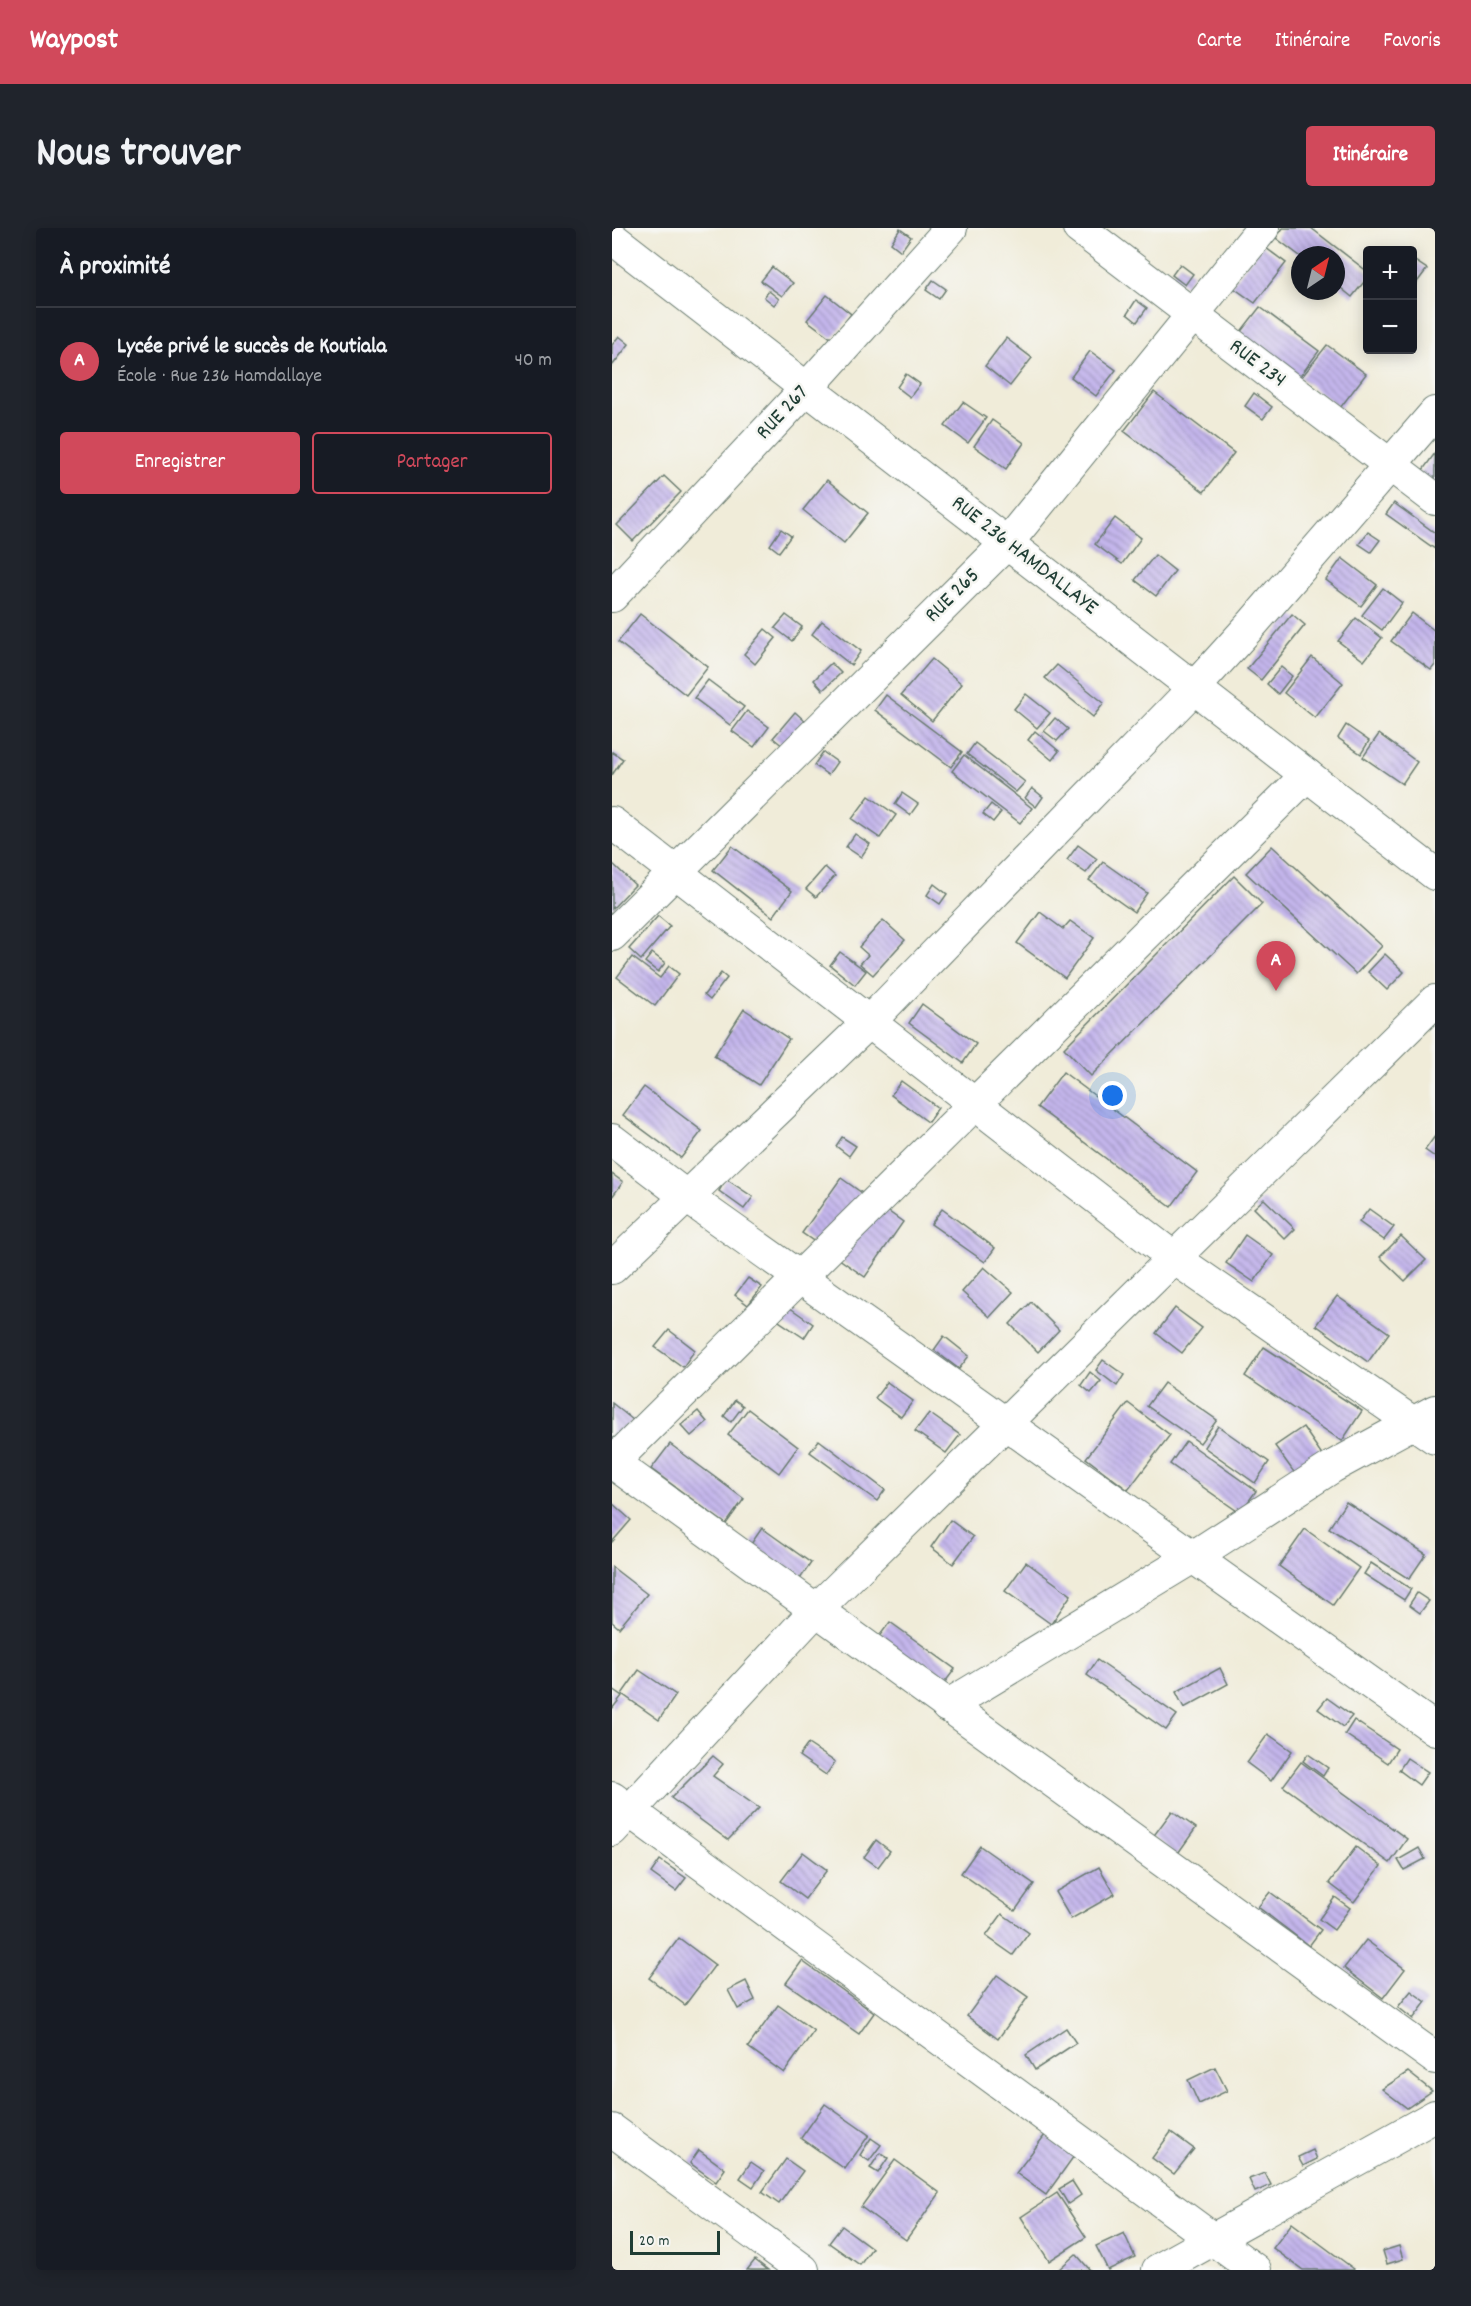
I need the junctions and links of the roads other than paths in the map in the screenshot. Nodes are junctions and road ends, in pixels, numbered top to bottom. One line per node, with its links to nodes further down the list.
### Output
1 (951, 228): 6 (street, RUE 267)
2 (1079, 228): 5 (street, RUE 234)
3 (1263, 228): 5 (street, RUE 265)
4 (612, 238): 6 (street, RUE 236 HAMDALLAYE)
5 (1194, 316): 8 (street, RUE 234); 10 (street, RUE 265)
6 (807, 388): 10 (street, RUE 236 HAMDALLAYE); 11 (street, RUE 267)
7 (1435, 413): 8 (street)
8 (1390, 465): 9 (street, RUE 234); 12 (street)
9 (1435, 499)
10 (1006, 543): 12 (street, RUE 236 HAMDALLAYE); 15 (street, RUE 265)
11 (612, 596)
12 (1194, 688): 13 (street, RUE 236 HAMDALLAYE); 19 (street)
13 (1307, 775): 16 (street, RUE 236 HAMDALLAYE); 20 (street)
14 (612, 823): 15 (street)
15 (675, 872): 17 (street, RUE 265); 19 (street)
16 (1435, 874)
17 (612, 935)
18 (1435, 1002): 23 (street)
19 (869, 1022): 20 (street); 22 (street)
20 (975, 1104): 23 (street); 25 (street)
21 (612, 1140): 22 (street)
22 (687, 1197): 24 (street); 25 (street)
23 (1174, 1258): 26 (street); 27 (street)
24 (612, 1268)
25 (800, 1277): 26 (street); 28 (street)
26 (1006, 1424): 29 (street); 30 (street)
27 (1428, 1424): 29 (street)
28 (612, 1462): 30 (street)
29 (1193, 1557): 31 (street); 32 (street)
30 (815, 1611): 31 (street); 33 (street)
31 (947, 1706): 34 (street)
32 (1435, 1729)
33 (618, 1813): 37 (street)
34 (1435, 2058)
35 (1435, 2116): 37 (street)
36 (612, 2130): 38 (street)
37 (1212, 2240): 39 (street); 40 (street)
38 (803, 2270)
39 (1158, 2270)
40 (1255, 2270)

